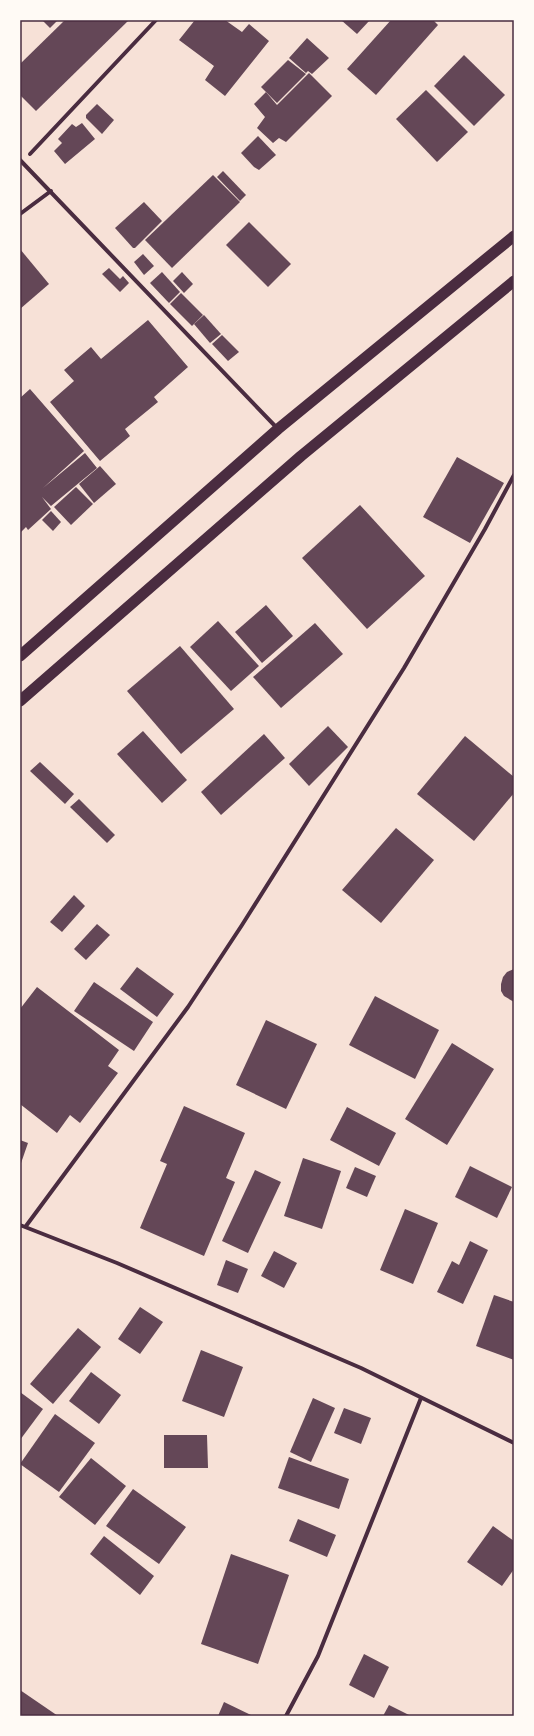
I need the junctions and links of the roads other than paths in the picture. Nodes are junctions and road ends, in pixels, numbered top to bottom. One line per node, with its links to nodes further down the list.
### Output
1 (156, 20): 2 (street)
2 (30, 154)
3 (20, 160): 4 (street)
4 (51, 191): 5 (street); 8 (street)
5 (20, 214)
6 (514, 236): 8 (highway)
7 (514, 281): 11 (highway)
8 (278, 429): 10 (highway)
9 (514, 475): 13 (street)
10 (20, 656)
11 (20, 701)
12 (20, 1225): 13 (street)
13 (26, 1226): 14 (street)
14 (421, 1398): 15 (street); 16 (street)
15 (513, 1440)
16 (286, 1716)

